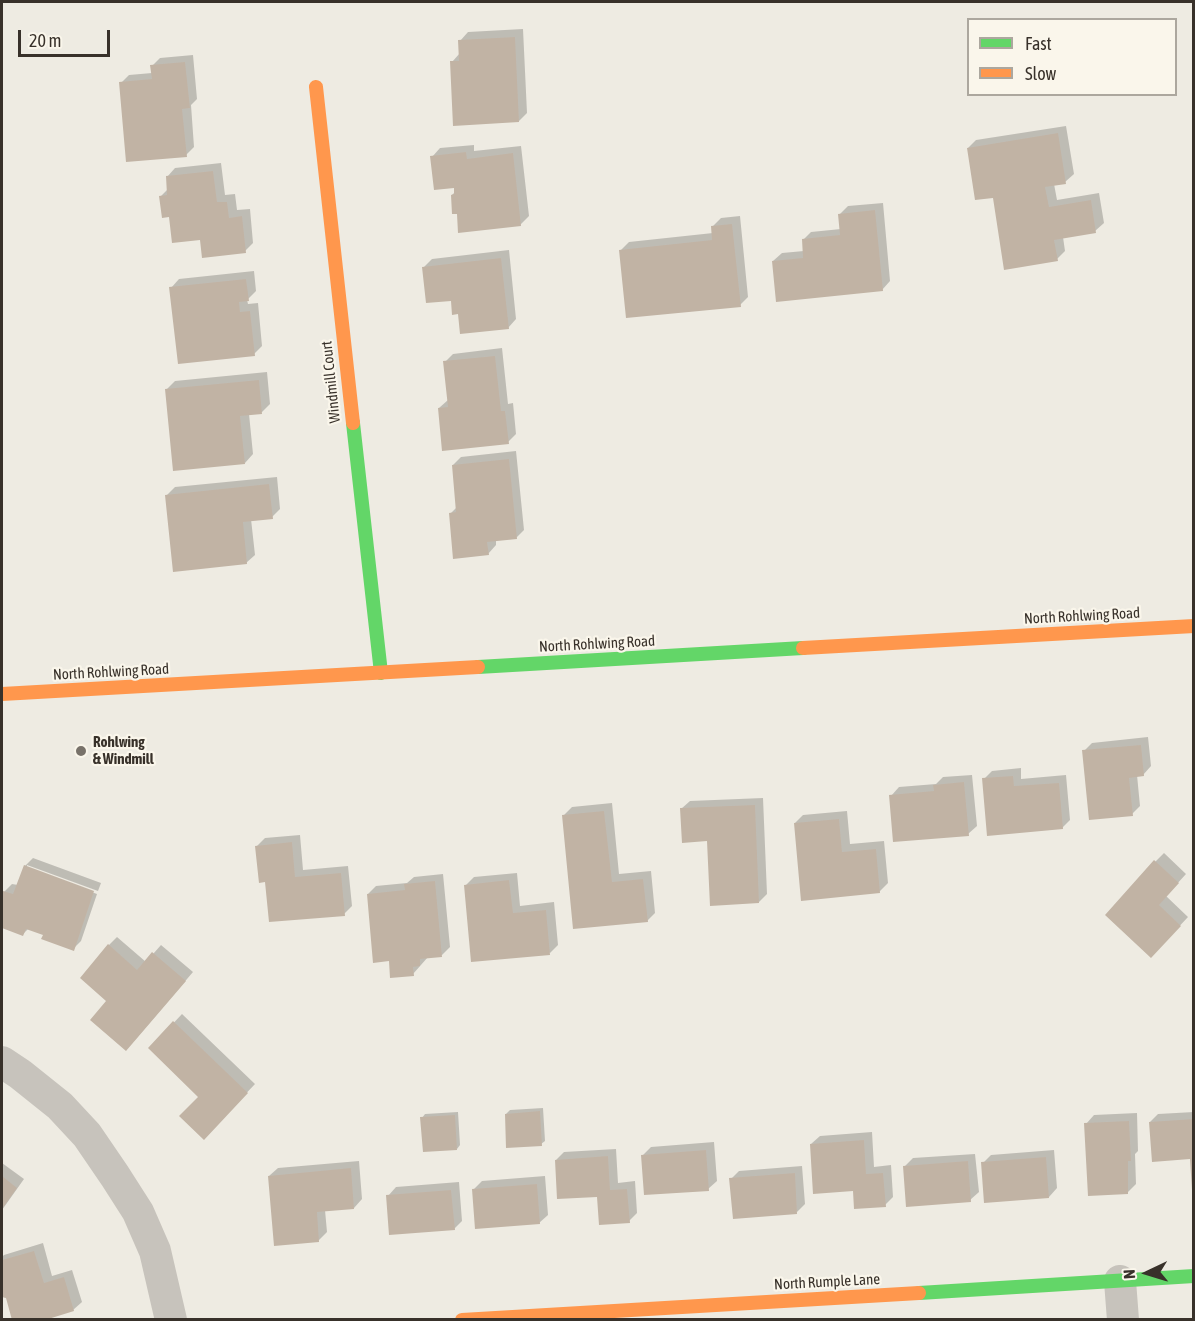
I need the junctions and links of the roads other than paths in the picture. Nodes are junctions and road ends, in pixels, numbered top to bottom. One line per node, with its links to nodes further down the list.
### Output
1 (316, 87): 3 (street, Windmill Court)
2 (1194, 626): 3 (street, North Rohlwing Road)
3 (381, 673): 4 (street, North Rohlwing Road)
4 (2, 694)
5 (11, 1068): 9 (street)
6 (1194, 1276): 7 (street, North Rumple Lane)
7 (1120, 1281): 8 (street, North Rumple Lane); 11 (street)
8 (636, 1314): 10 (street, North Rumple Lane)
9 (171, 1320)
10 (462, 1320)
11 (1123, 1320)

